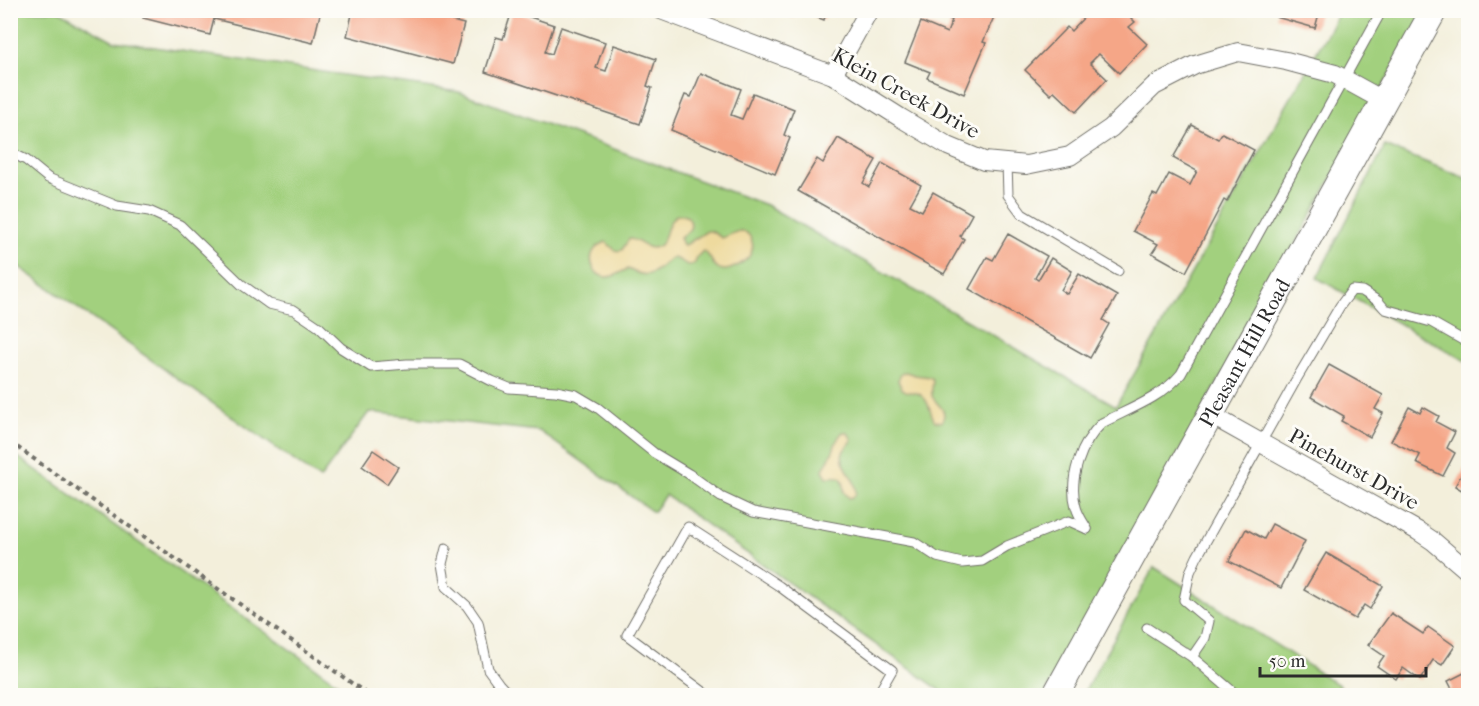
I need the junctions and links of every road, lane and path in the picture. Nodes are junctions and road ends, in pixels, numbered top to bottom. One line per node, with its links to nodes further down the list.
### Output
1 (661, 10): 5 (street, Klein Creek Drive)
2 (869, 10): 5 (street)
3 (1382, 10): 6 (lane)
4 (1434, 10): 7 (street, Pleasant Hill Road)
5 (833, 75): 9 (street, Klein Creek Drive)
6 (1344, 79): 7 (street, Klein Creek Drive); 8 (lane); 9 (street, Klein Creek Drive)
7 (1384, 101): 12 (street, Pleasant Hill Road)
8 (10, 152)
9 (1007, 163): 10 (lane)
10 (1118, 271)
11 (1468, 342): 14 (lane)
12 (1211, 415): 14 (street, Pinehurst Drive); 23 (street, Pleasant Hill Road)
13 (10, 442): 19 (path)
14 (1261, 443): 16 (street, Pinehurst Drive); 18 (lane)
15 (446, 548): 20 (lane)
16 (1468, 571)
17 (1148, 628): 18 (lane)
18 (1192, 657): 24 (lane)
19 (370, 696)
20 (510, 696)
21 (709, 696): 22 (lane)
22 (877, 696)
23 (1055, 696)
24 (1235, 696)

